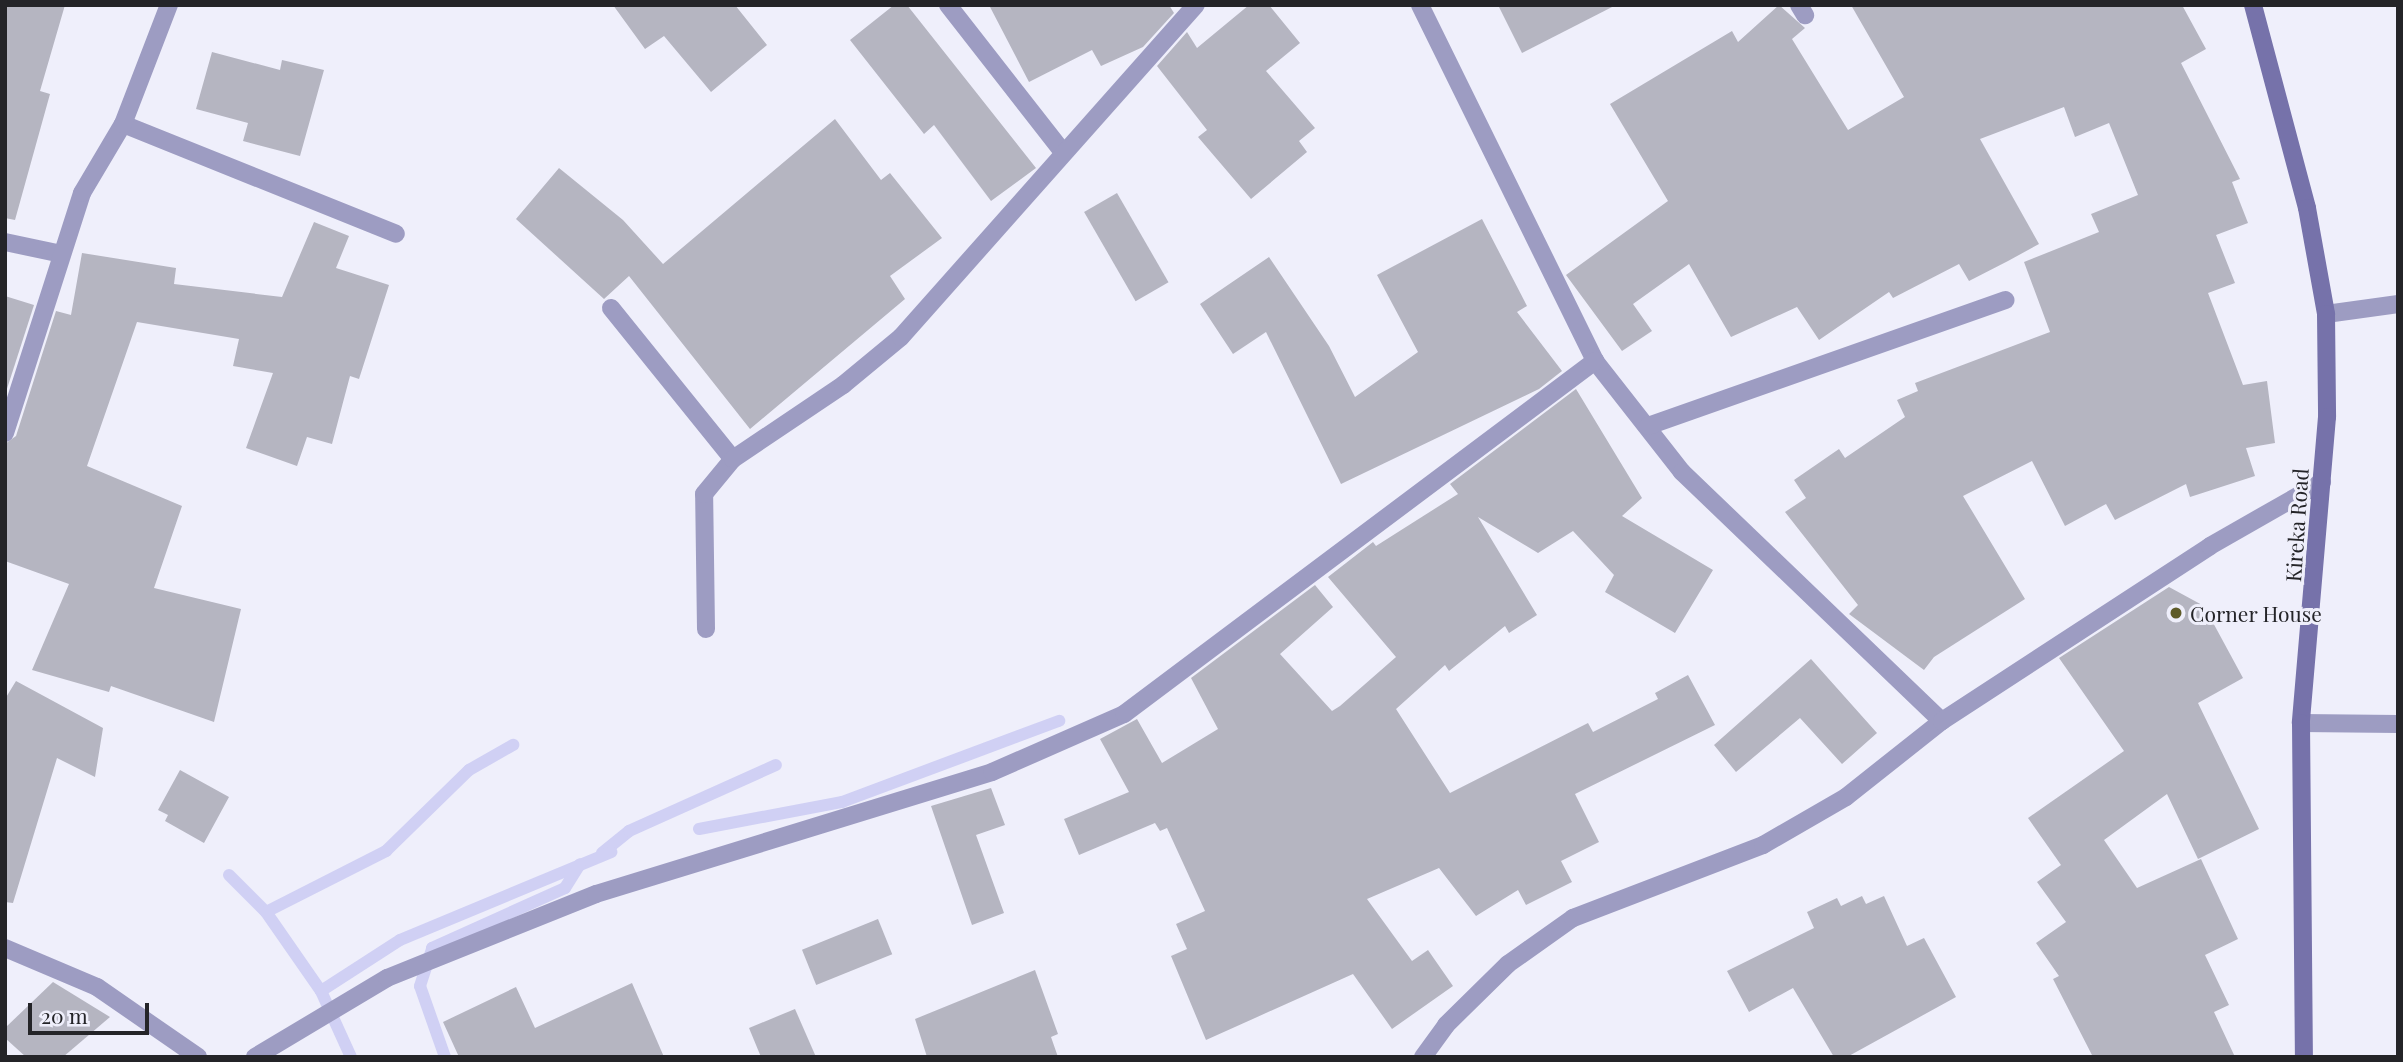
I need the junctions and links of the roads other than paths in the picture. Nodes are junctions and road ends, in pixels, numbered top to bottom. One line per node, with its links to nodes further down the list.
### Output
1 (169, 5): 6 (street)
2 (948, 5): 7 (street)
3 (1196, 5): 7 (street)
4 (1420, 5): 15 (street)
5 (2253, 5): 14 (main road, Kireka Road)
6 (122, 124): 8 (street); 10 (street)
7 (1063, 152): 18 (street)
8 (396, 234)
9 (5, 242): 10 (street)
10 (62, 254): 17 (street)
11 (2005, 300): 16 (street)
12 (2398, 304): 14 (street)
13 (611, 308): 18 (street)
14 (2326, 314): 19 (main road, Kireka Road)
15 (1595, 361): 16 (street); 26 (street)
16 (1648, 426): 21 (street)
17 (5, 433)
18 (733, 459): 20 (street)
19 (2322, 482): 21 (street); 22 (main road, Kireka Road)
20 (706, 629)
21 (1942, 721): 27 (street)
22 (2301, 723): 23 (street); 28 (main road, Kireka Road)
23 (2398, 724)
24 (5, 948): 25 (street)
25 (198, 1057)
26 (254, 1057)
27 (1423, 1057)
28 (2304, 1057)

